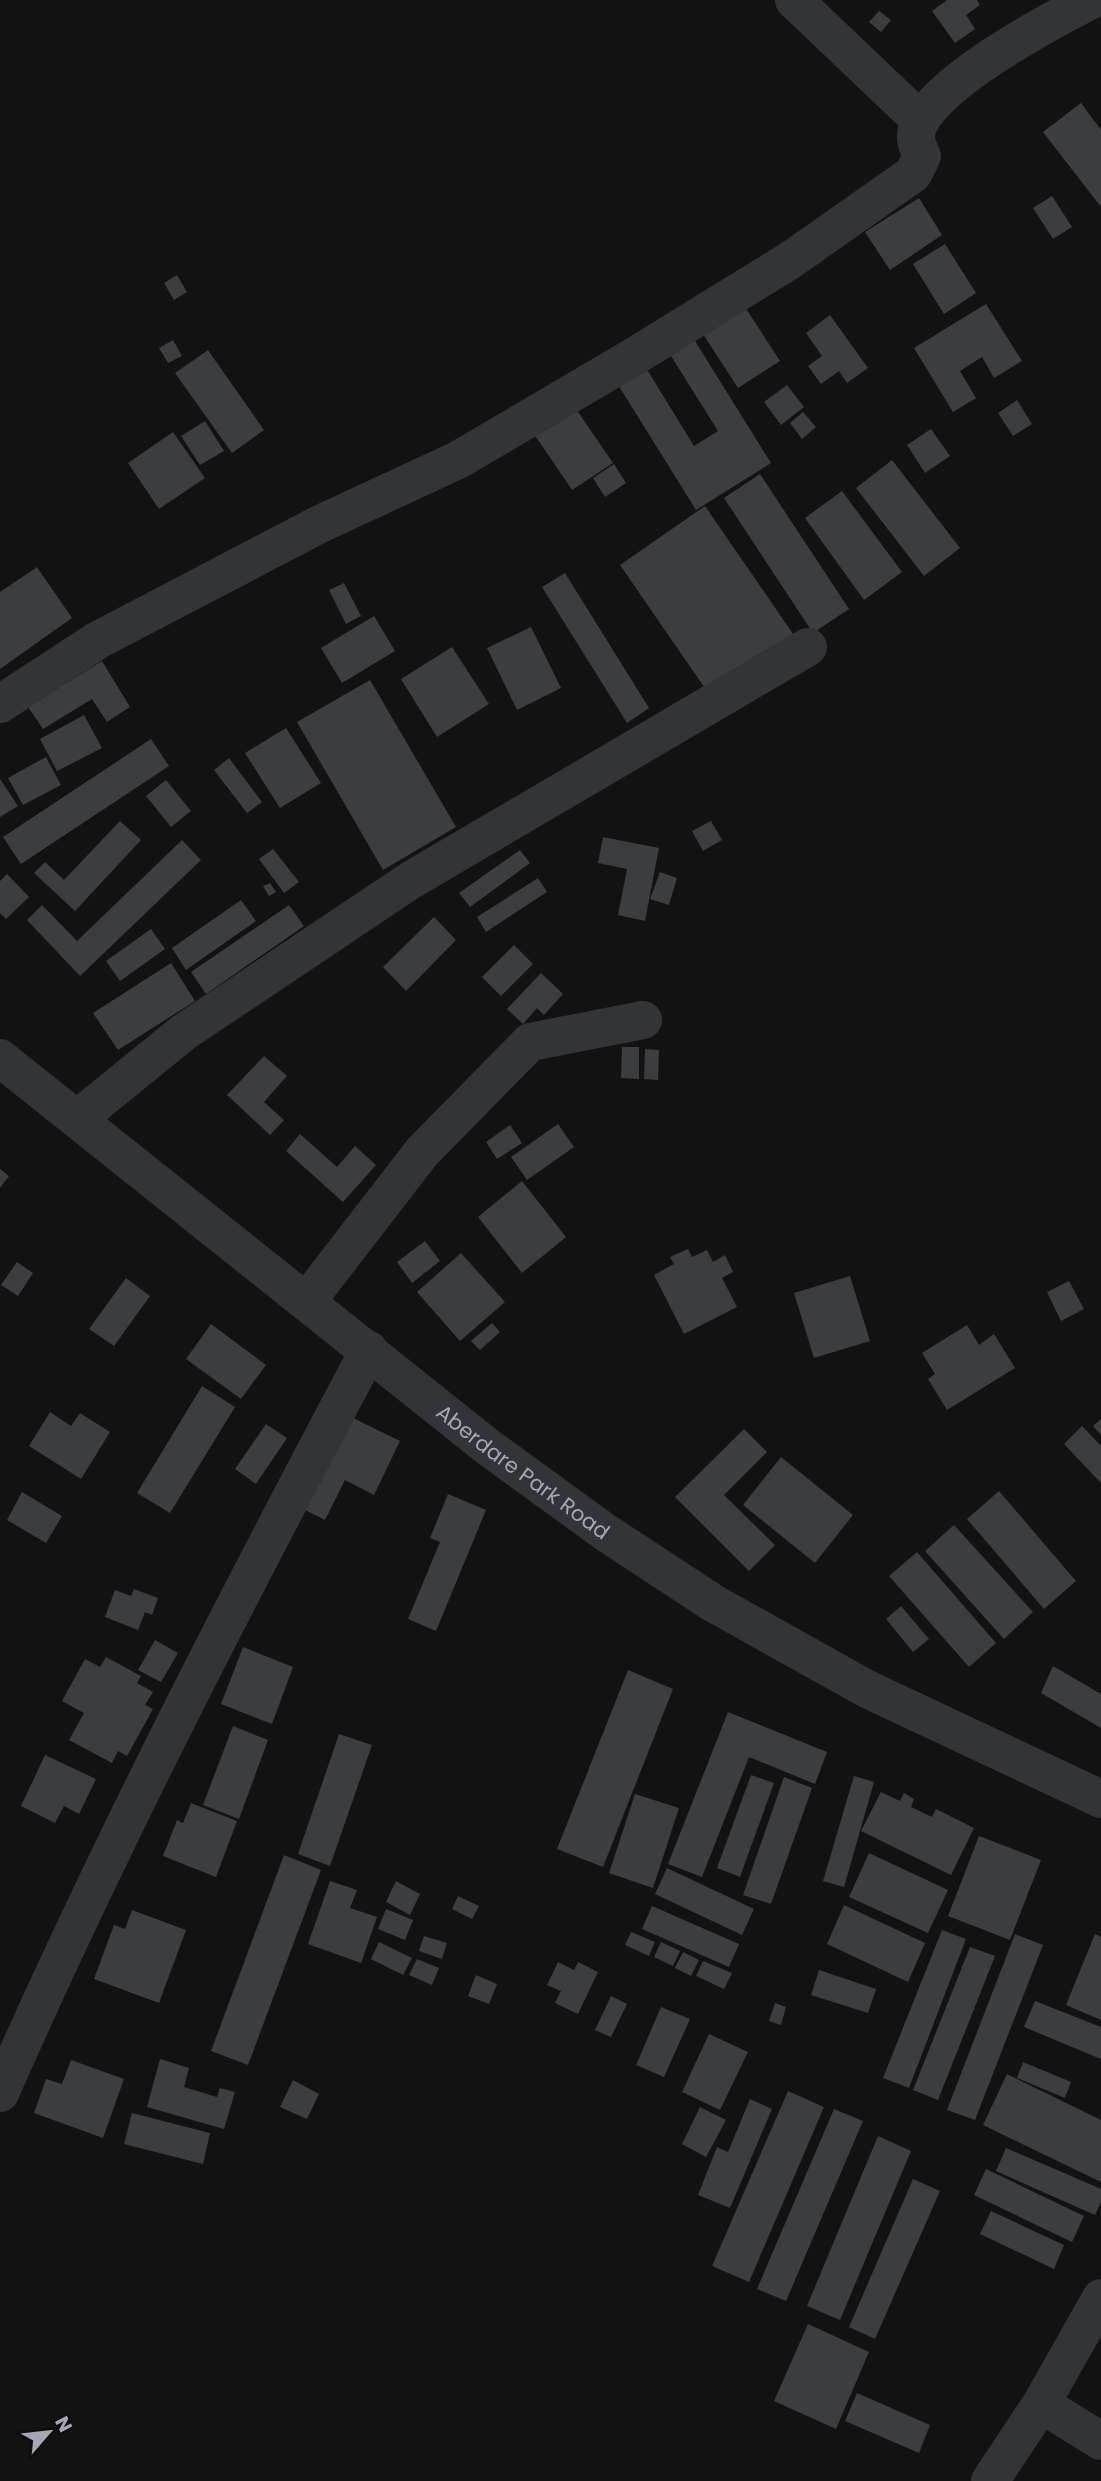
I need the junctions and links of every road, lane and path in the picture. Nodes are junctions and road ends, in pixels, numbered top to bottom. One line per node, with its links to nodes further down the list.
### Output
1 (794, 0): 3 (street)
2 (1091, 0): 3 (street)
3 (921, 121): 5 (street)
4 (808, 647): 8 (street)
5 (0, 704)
6 (643, 1020): 9 (street)
7 (0, 1058): 8 (street, Aberdare Park Road)
8 (78, 1119): 9 (street, Aberdare Park Road)
9 (307, 1301): 10 (street, Aberdare Park Road)
10 (369, 1350): 11 (street, Aberdare Park Road); 12 (street)
11 (1101, 1799)
12 (0, 2093)
13 (1101, 2298): 14 (street)
14 (1041, 2404): 15 (street); 16 (street)
15 (1101, 2441)
16 (990, 2481)

